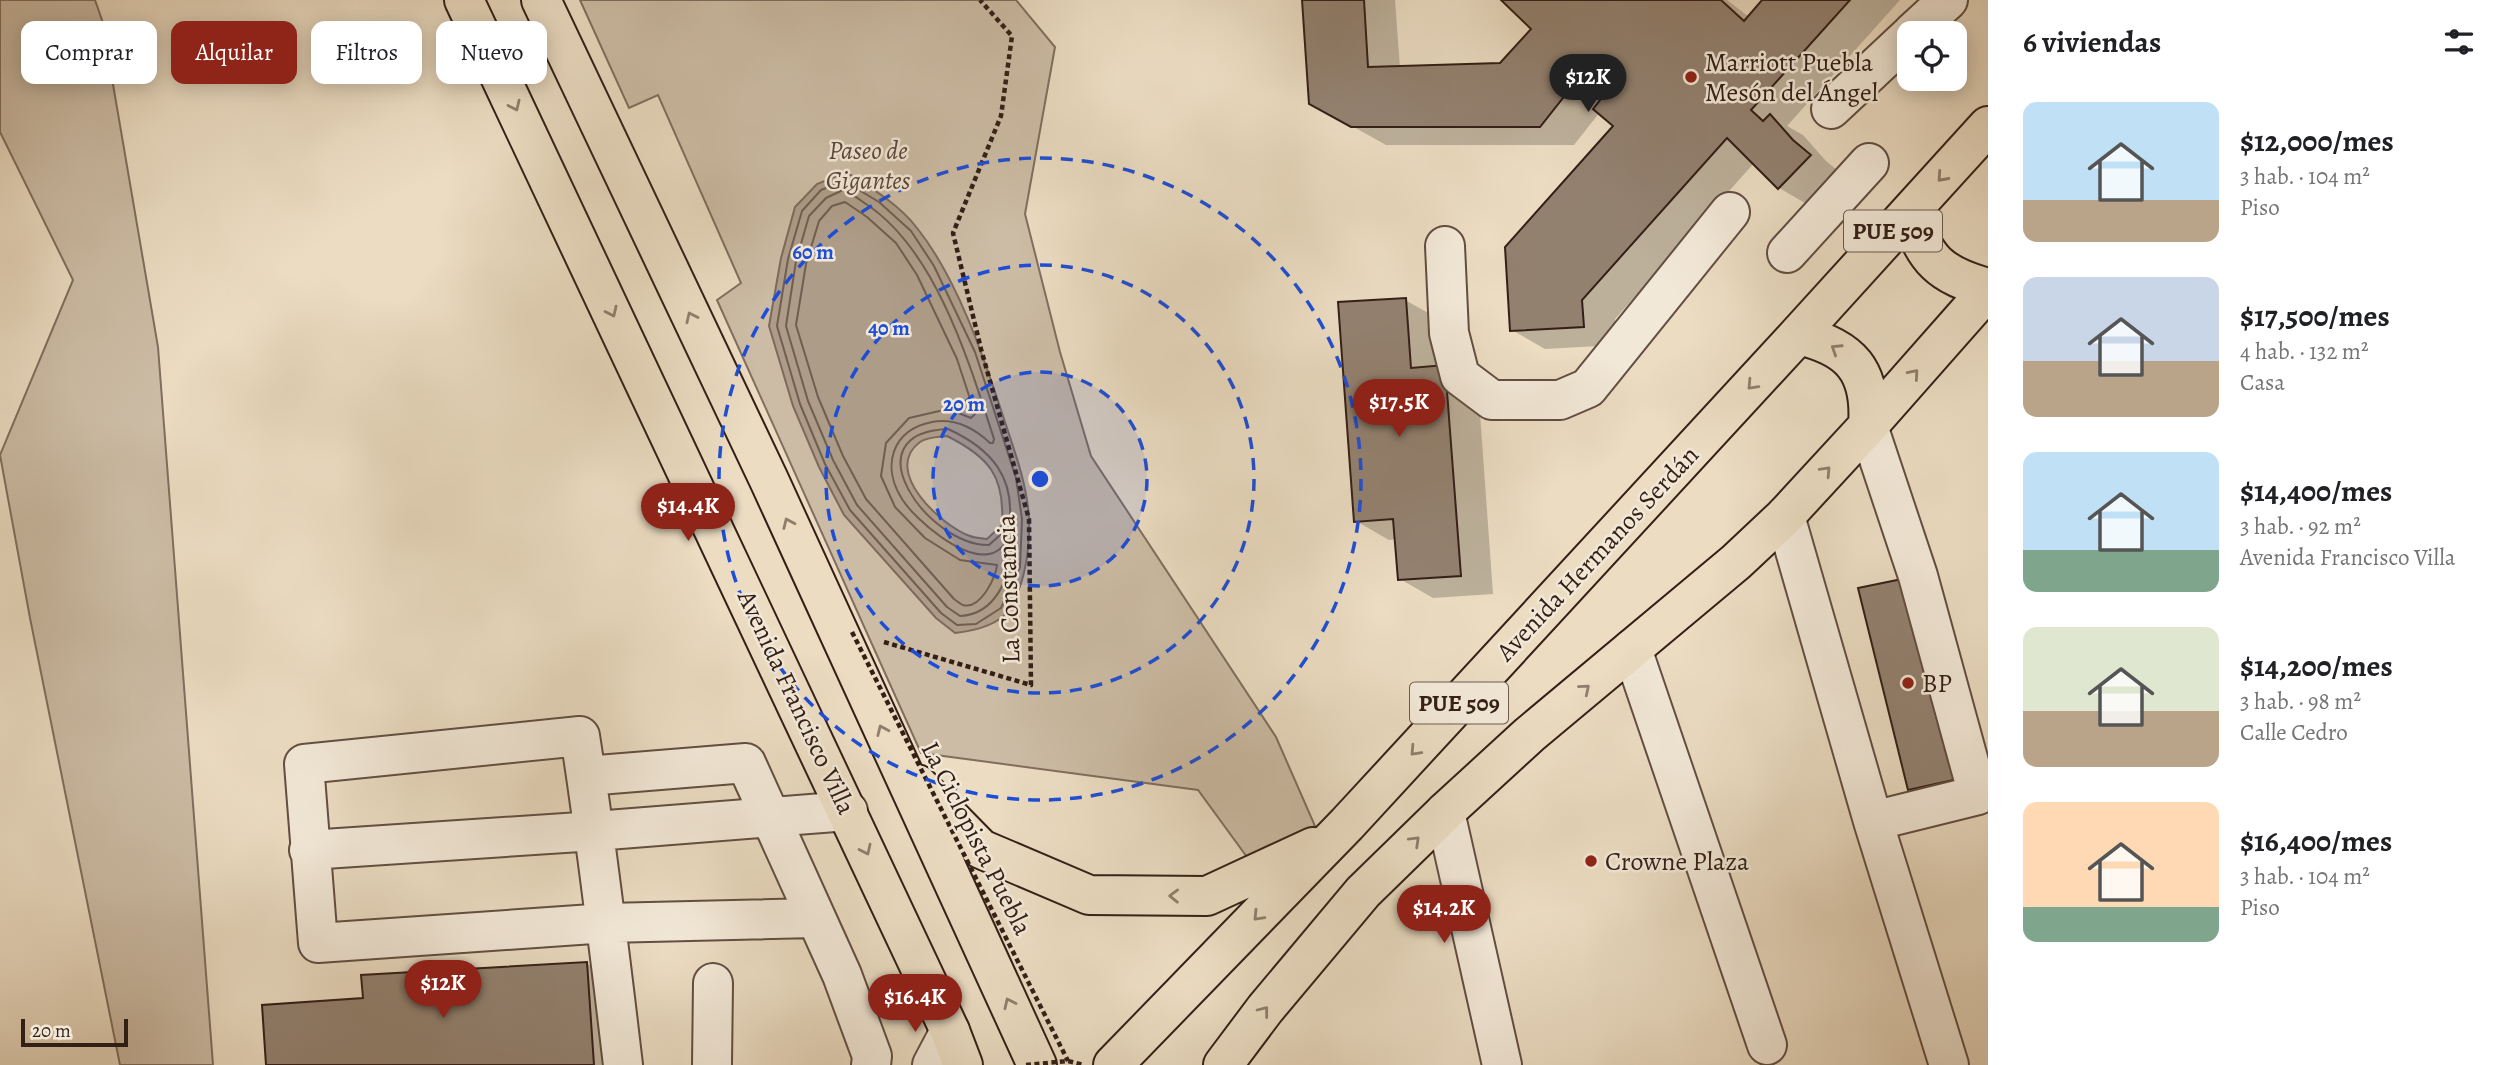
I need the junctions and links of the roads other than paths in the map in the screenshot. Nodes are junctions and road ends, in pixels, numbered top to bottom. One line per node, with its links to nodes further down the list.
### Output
1 (464, 0): 21 (main road, Avenida Francisco Villa, one-way to 21)
2 (541, 0): 18 (main road, one-way to 2)
3 (1948, 0): 4 (street)
4 (1926, 21)
5 (1897, 48): 6 (street)
6 (1831, 109)
7 (1988, 126): 10 (main road, Avenida Hermanos Serdán / PUE 509, one-way to 10)
8 (1869, 163): 12 (street)
9 (1730, 212): 11 (street)
10 (1910, 212): 13 (main road); 14 (main road, Avenida Hermanos Serdán / PUE 509)
11 (1445, 246)
12 (1787, 253)
13 (1988, 289): 15 (main road, PUE 509, one-way to 13)
14 (1798, 335): 15 (main road, one-way to 14); 25 (main road, Avenida Hermanos Serdán / PUE 509, one-way to 25)
15 (1868, 426): 16 (main road, PUE 509, one-way to 15); 20 (street)
16 (1785, 516): 17 (main road, PUE 509); 24 (street)
17 (1632, 649): 22 (main road, PUE 509, one-way to 17); 31 (street)
18 (898, 764): 25 (main road, one-way to 18); 33 (main road, one-way to 18)
19 (586, 776): 23 (street); 26 (street); 27 (street)
20 (1983, 794): 24 (street)
21 (848, 811): 23 (street); 32 (main road, Avenida Francisco Villa, one-way to 32)
22 (1445, 812): 39 (main road, PUE 509, one-way to 22); 40 (street)
23 (771, 818): 26 (street); 28 (street)
24 (1873, 821): 41 (street)
25 (1347, 824): 38 (main road, Avenida Hermanos Serdán / PUE 509, one-way to 38)
26 (595, 831): 27 (street); 29 (street)
27 (309, 850): 29 (street)
28 (814, 918): 29 (street); 36 (street)
29 (607, 923): 34 (street)
30 (713, 983): 35 (street)
31 (1767, 1045)
32 (956, 1048): 37 (street)
33 (1052, 1063)
34 (624, 1065)
35 (712, 1065)
36 (871, 1065)
37 (932, 1065)
38 (1113, 1065)
39 (1223, 1065)
40 (1502, 1065)
41 (1949, 1065)

